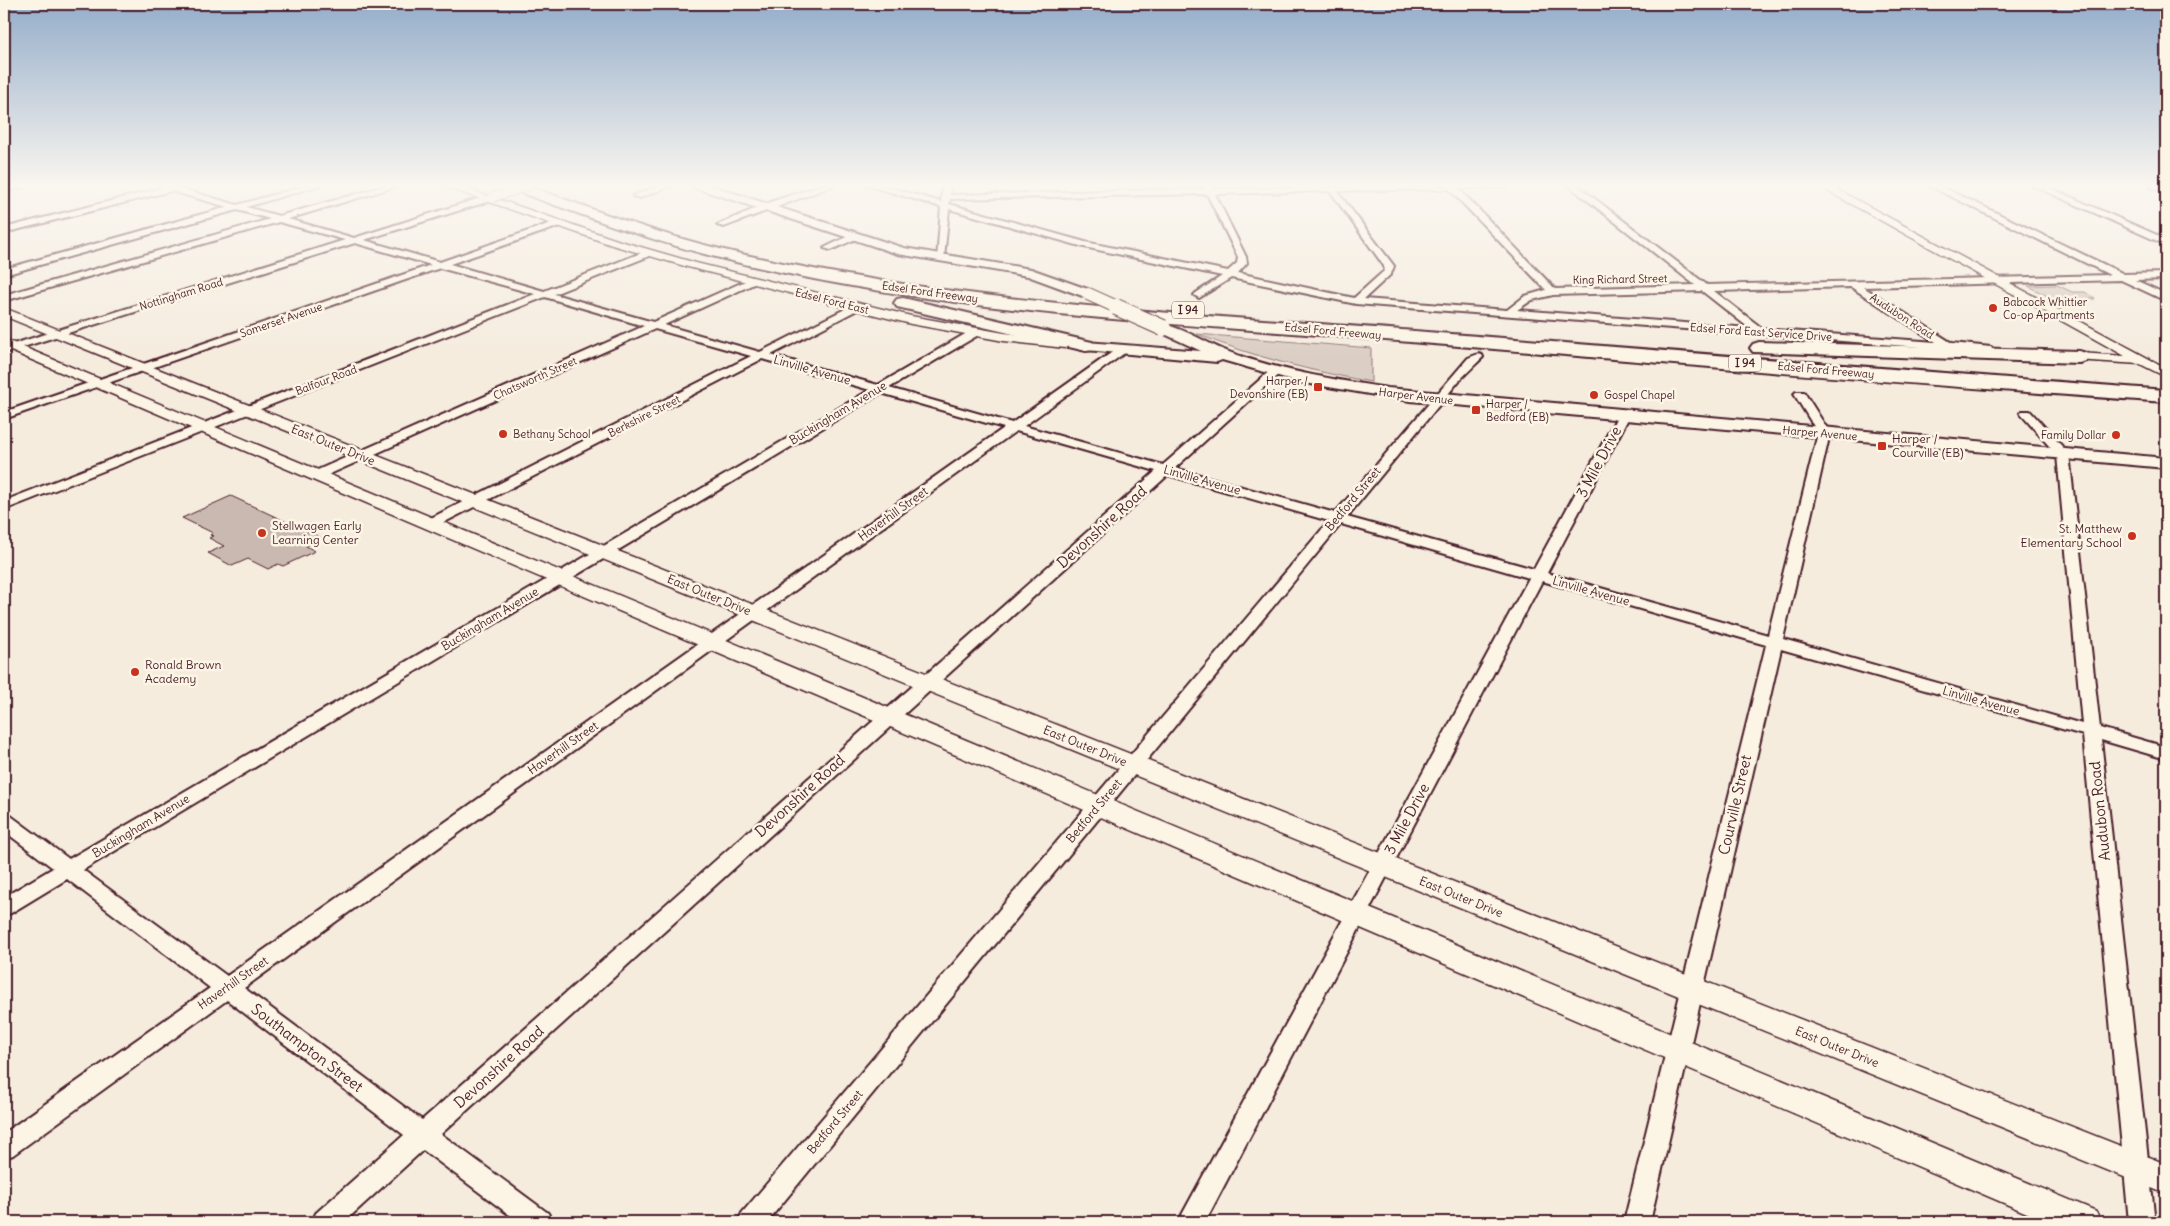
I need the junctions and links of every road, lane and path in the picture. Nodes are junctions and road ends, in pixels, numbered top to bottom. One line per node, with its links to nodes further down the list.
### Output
1 (111, 242): 24 (street)
2 (198, 242): 35 (street)
3 (346, 242): 44 (street, Nottingham Road)
4 (361, 242): 23 (street, Linville Avenue)
5 (505, 242): 23 (street, Somerset Avenue)
6 (615, 242): 20 (street, Edsel Ford East)
7 (683, 242): 21 (highway, Edsel Ford Freeway / I 94)
8 (717, 242): 45 (highway, Edsel Ford Freeway / I 94)
9 (841, 242): 19 (street)
10 (874, 242): 22 (main road, Harper Avenue)
11 (941, 242): 22 (street)
12 (1079, 242): 25 (street, Edsel Ford East Service Drive)
13 (1235, 242): 25 (street)
14 (1371, 242): 37 (street)
15 (1505, 242): 32 (street)
16 (1646, 242): 31 (street)
17 (1926, 242): 29 (street)
18 (2051, 242): 27 (street)
19 (828, 248)
20 (649, 253): 28 (street, Edsel Ford East); 33 (street, Balfour Road)
21 (724, 254): 47 (highway); 61 (highway, Edsel Ford Freeway / I 94)
22 (940, 258): 53 (main road, Harper Avenue, bridge)
23 (440, 265): 33 (street, Linville Avenue); 55 (street, Somerset Avenue)
24 (4, 272)
25 (1230, 274): 34 (street); 37 (street, Edsel Ford East Service Drive)
26 (2166, 276): 27 (street, King Richard Street)
27 (2124, 277): 29 (street, King Richard Street); 36 (street)
28 (753, 281): 38 (street, Edsel Ford East); 41 (street, Chatsworth Street)
29 (1997, 281): 30 (street, King Richard Street); 54 (street)
30 (1854, 285): 31 (street, King Richard Street); 48 (street, Audubon Road)
31 (1705, 288): 32 (street, King Richard Street); 43 (street)
32 (1553, 292): 40 (street)
33 (544, 294): 41 (street, Linville Avenue); 63 (street, Balfour Road)
34 (1199, 295)
35 (4, 298)
36 (2166, 298)
37 (1356, 301): 40 (street, Edsel Ford East Service Drive)
38 (856, 307): 42 (street, Edsel Ford East); 50 (street, Berkshire Street)
39 (4, 312): 44 (street, East Outer Drive)
40 (1509, 313): 43 (street, Edsel Ford East Service Drive)
41 (654, 325): 50 (street, Linville Avenue); 71 (street, Chatsworth Street)
42 (976, 332): 47 (street, Edsel Ford East); 59 (street, Buckingham Avenue)
43 (1761, 332): 48 (street, Edsel Ford East Service Drive)
44 (56, 334): 46 (street, Nottingham Road); 55 (street, East Outer Drive)
45 (1638, 345): 51 (highway); 57 (highway, Edsel Ford Freeway / I 94)
46 (7, 346): 58 (street)
47 (1086, 346): 49 (main road, Edsel Ford East)
48 (1951, 346): 51 (street, Edsel Ford East Service Drive)
49 (1122, 350): 53 (main road, Edsel Ford East); 68 (street, Haverhill Street)
50 (761, 356): 59 (street, Linville Avenue); 75 (street, Berkshire Street)
51 (2078, 356): 54 (street, Edsel Ford East Service Drive)
52 (1478, 357): 62 (street, Bedford Street)
53 (1231, 358): 56 (main road, Harper Avenue)
54 (2145, 362): 57 (street)
55 (142, 368): 58 (street, Somerset Avenue); 63 (street, East Outer Drive)
56 (1276, 371): 62 (main road, Harper Avenue); 73 (street, Devonshire Road)
57 (2164, 373)
58 (99, 383): 65 (street, Somerset Avenue); 67 (street)
59 (879, 389): 68 (street, Linville Avenue); 79 (street, Buckingham Avenue)
60 (1800, 394): 69 (street)
61 (2166, 396)
62 (1439, 400): 66 (main road, Harper Avenue); 77 (street, Bedford Street)
63 (248, 410): 67 (street, Balfour Road); 71 (street, East Outer Drive)
64 (2026, 413): 70 (street)
65 (4, 416)
66 (1624, 416): 69 (main road, Harper Avenue); 80 (street, 3 Mile Drive)
67 (204, 427): 74 (street); 76 (street, Balfour Road)
68 (1014, 427): 73 (street, Linville Avenue); 82 (street, Haverhill Street)
69 (1824, 433): 70 (main road, Harper Avenue); 84 (street, Courville Street)
70 (2063, 454): 72 (main road, Harper Avenue); 87 (street, Audubon Road)
71 (360, 456): 74 (street, Chatsworth Street); 75 (street, East Outer Drive)
72 (2166, 463)
73 (1166, 470): 77 (street, Linville Avenue); 85 (street, Devonshire Road)
74 (317, 475): 78 (street)
75 (476, 502): 78 (street, Berkshire Street); 79 (street, East Outer Drive)
76 (4, 506)
77 (1337, 519): 80 (street, Linville Avenue); 89 (street, Bedford Street)
78 (432, 523): 81 (street)
79 (602, 553): 81 (street, Buckingham Avenue); 82 (street, East Outer Drive)
80 (1538, 576): 84 (street, Linville Avenue); 92 (street, 3 Mile Drive)
81 (560, 578): 83 (street); 93 (street, Buckingham Avenue)
82 (753, 613): 83 (street, Haverhill Street); 85 (street, East Outer Drive)
83 (712, 642): 86 (street); 96 (street, Haverhill Street)
84 (1774, 642): 87 (street, Linville Avenue); 97 (street, Courville Street)
85 (927, 683): 86 (street, Devonshire Road); 89 (street, East Outer Drive)
86 (890, 716): 90 (street); 99 (street, Devonshire Road)
87 (2092, 733): 88 (street, Linville Avenue); 101 (street, Audubon Road)
88 (2166, 754)
89 (1132, 765): 90 (street, Bedford Street); 92 (street, East Outer Drive)
90 (1099, 805): 95 (street); 105 (street, Bedford Street)
91 (4, 821): 93 (street, Southampton Street)
92 (1382, 865): 95 (street, 3 Mile Drive); 97 (street, East Outer Drive)
93 (68, 869): 94 (street, Buckingham Avenue); 96 (street, Southampton Street)
94 (4, 907)
95 (1356, 914): 98 (street); 106 (street, 3 Mile Drive)
96 (227, 988): 99 (street, Southampton Street); 100 (street, Haverhill Street)
97 (1692, 989): 98 (street, Courville Street); 101 (street, East Outer Drive)
98 (1678, 1050): 107 (street, Courville Street); 108 (street)
99 (423, 1134): 103 (street, Devonshire Road); 104 (street, Southampton Street)
100 (4, 1147)
101 (2136, 1168): 102 (street, East Outer Drive); 109 (street, Audubon Road)
102 (2166, 1180)
103 (325, 1222)
104 (539, 1222)
105 (751, 1222)
106 (1191, 1222)
107 (1637, 1222)
108 (2085, 1222)
109 (2142, 1222)

